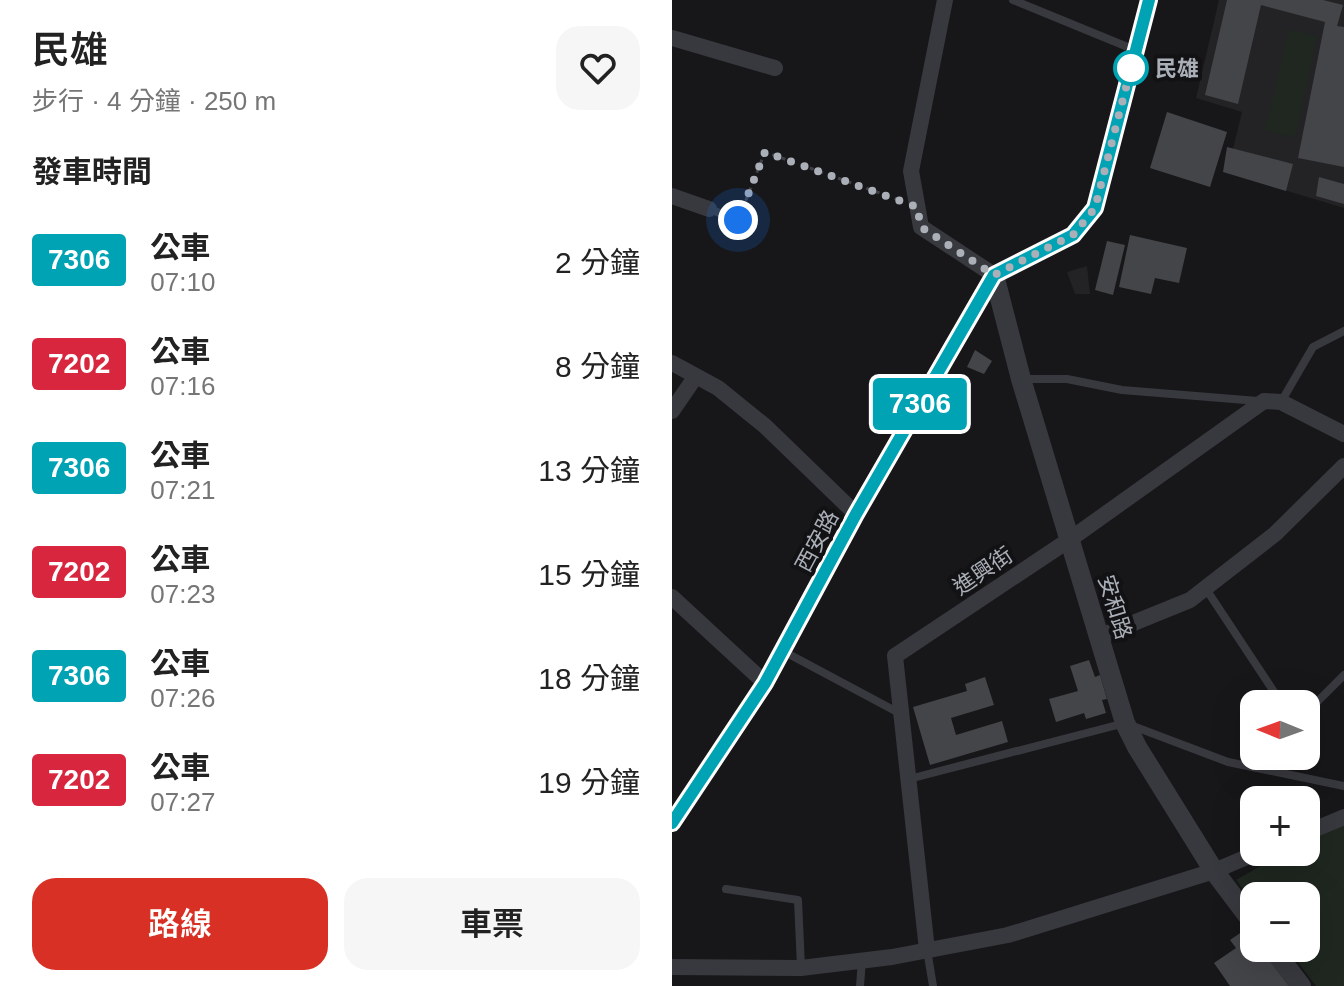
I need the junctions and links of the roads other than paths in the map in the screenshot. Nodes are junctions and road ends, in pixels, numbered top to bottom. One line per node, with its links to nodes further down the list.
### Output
1 (945, 0): 10 (street)
2 (1013, 0): 5 (lane)
3 (1149, 0): 5 (street)
4 (672, 38): 6 (street)
5 (1136, 50): 10 (street)
6 (775, 68)
7 (672, 196): 8 (street)
8 (709, 209): 9 (lane)
9 (738, 220)
10 (994, 275): 14 (street, 安和路); 19 (street, 西安路)
11 (1344, 331): 15 (lane)
12 (672, 363): 13 (street)
13 (696, 376): 16 (street); 19 (street)
14 (1021, 379): 15 (lane); 20 (street, 安和路)
15 (1273, 401): 17 (street); 20 (street, 進興街)
16 (672, 411)
17 (1344, 434)
18 (1344, 466): 21 (street)
19 (856, 514): 24 (street, 西安路)
20 (1069, 540): 23 (street, 安和路); 29 (street, 進興街)
21 (1205, 588): 23 (street); 27 (lane)
22 (672, 597): 26 (street)
23 (1099, 637): 30 (street, 安和路)
24 (783, 651): 26 (street, 西安路); 29 (lane)
25 (1344, 675): 28 (lane)
26 (765, 683): 34 (street, 西安路)
27 (1273, 690)
28 (1320, 699)
29 (901, 714): 31 (street, 進興街)
30 (1125, 723): 31 (lane); 32 (lane); 37 (street, 安和路)
31 (909, 779): 40 (street, 進興街)
32 (1344, 786)
33 (1344, 817): 35 (street)
34 (672, 823)
35 (1320, 827)
36 (1240, 860): 37 (street)
37 (1214, 871): 39 (street, 安和路); 40 (street)
38 (726, 889): 44 (lane)
39 (1240, 905)
40 (927, 950): 41 (street); 46 (lane)
41 (862, 960): 44 (street); 45 (lane)
42 (1283, 962): 47 (street)
43 (672, 967): 44 (street)
44 (801, 968)
45 (860, 986)
46 (933, 986)
47 (1301, 986)

